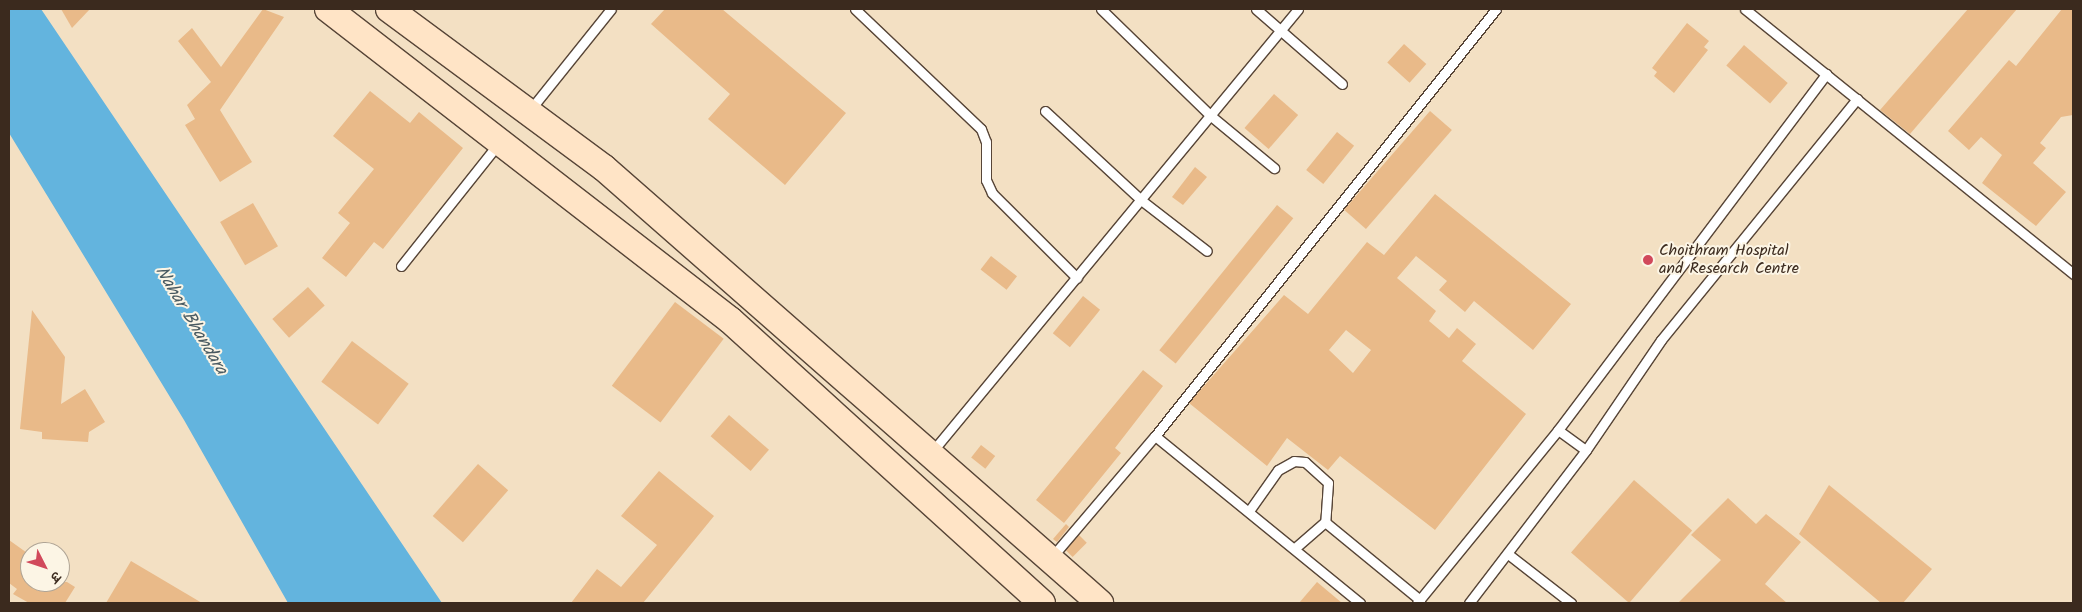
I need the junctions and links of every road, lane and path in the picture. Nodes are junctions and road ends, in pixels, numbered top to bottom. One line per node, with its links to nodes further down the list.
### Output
1 (328, 9): 17 (main road)
2 (389, 9): 15 (main road)
3 (611, 9): 15 (lane)
4 (855, 9): 23 (lane)
5 (1101, 9): 16 (lane)
6 (1256, 9): 10 (lane)
7 (1298, 9): 10 (lane)
8 (1496, 9): 25 (lane)
9 (1745, 9): 11 (lane)
10 (1281, 30): 12 (lane); 16 (lane)
11 (1826, 74): 13 (lane); 24 (lane)
12 (1342, 84)
13 (1857, 99): 22 (lane); 26 (lane)
14 (1045, 111): 19 (lane)
15 (529, 113): 27 (main road)
16 (1211, 116): 18 (lane); 19 (lane)
17 (502, 139): 21 (lane); 34 (main road)
18 (1274, 168)
19 (1141, 200): 20 (lane); 23 (lane)
20 (1207, 251)
21 (401, 266)
22 (2073, 274)
23 (1077, 278): 27 (lane)
24 (1558, 430): 26 (lane); 33 (lane)
25 (1155, 436): 28 (lane); 32 (lane)
26 (1586, 450): 31 (lane)
27 (931, 454): 32 (main road)
28 (1248, 511): 29 (lane); 30 (lane)
29 (1324, 522): 30 (lane); 33 (lane)
30 (1295, 548): 36 (lane)
31 (1508, 554): 37 (lane); 38 (lane)
32 (1051, 558): 35 (main road)
33 (1418, 602)
34 (1042, 603)
35 (1100, 603)
36 (1360, 603)
37 (1469, 603)
38 (1571, 603)

